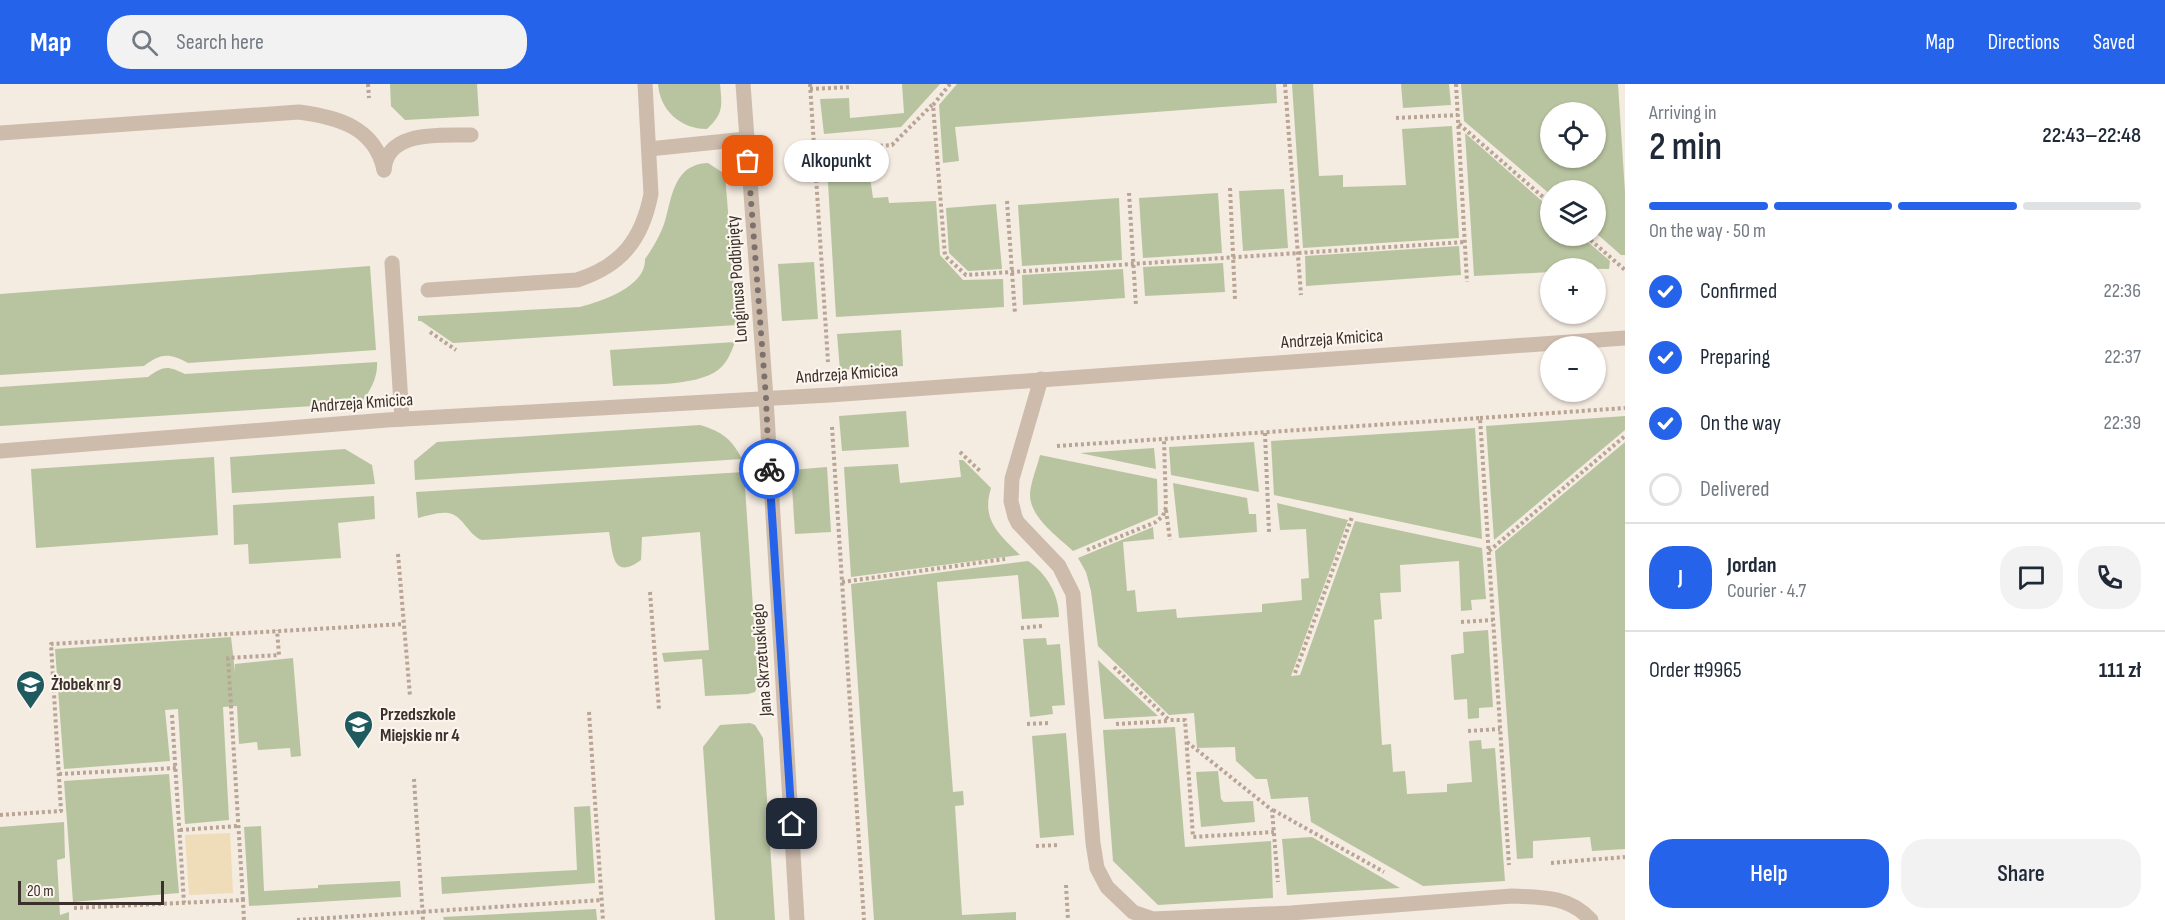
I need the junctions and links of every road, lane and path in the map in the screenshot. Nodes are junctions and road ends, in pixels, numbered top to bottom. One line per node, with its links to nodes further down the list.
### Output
1 (645, 84): 15 (street)
2 (743, 84): 14 (street, Longinusa Podbipięty)
3 (950, 84): 8 (path)
4 (1285, 84): 23 (path)
5 (1456, 84): 9 (path)
6 (810, 87): 7 (path); 16 (path)
7 (852, 87)
8 (933, 105): 16 (path); 28 (path)
9 (1458, 115): 10 (path); 11 (path)
10 (1396, 118)
11 (1459, 123): 19 (path); 21 (path)
12 (0, 133): 13 (street)
13 (471, 135)
14 (746, 139): 15 (street); 38 (street, Longinusa Podbipięty)
15 (650, 149): 30 (street)
16 (814, 150): 37 (path)
17 (1230, 188): 24 (path)
18 (1129, 193): 26 (path)
19 (1540, 194)
20 (1007, 201): 28 (path)
21 (1464, 242): 23 (path); 29 (path)
22 (1597, 246): 27 (path)
23 (1298, 252): 24 (path); 31 (path)
24 (1233, 257): 26 (path); 32 (path)
25 (392, 263): 41 (street)
26 (1133, 264): 28 (path); 33 (path)
27 (1625, 270)
28 (1012, 272): 34 (path)
29 (1467, 282)
30 (429, 290)
31 (1301, 295)
32 (1235, 299)
33 (1136, 306)
34 (1015, 314)
35 (1625, 338): 36 (street, Andrzeja Kmicica)
36 (1041, 379): 37 (street, Andrzeja Kmicica); 53 (street)
37 (830, 395): 38 (street, Andrzeja Kmicica); 54 (path)
38 (766, 398): 41 (street, Andrzeja Kmicica); 95 (street, Jana Skrzetuskiego)
39 (1625, 408): 40 (path)
40 (1480, 418): 42 (path); 51 (path)
41 (402, 419): 46 (street, Andrzeja Kmicica)
42 (1265, 433): 44 (path); 49 (path)
43 (1625, 436): 51 (path)
44 (1164, 439): 45 (path); 47 (path)
45 (1047, 447)
46 (0, 451)
47 (1166, 507): 50 (path); 53 (path)
48 (1352, 517): 61 (path)
49 (1269, 532)
50 (1170, 540)
51 (1489, 551): 56 (path)
52 (398, 554): 58 (path)
53 (1051, 558): 54 (path); 60 (street)
54 (842, 582): 96 (path)
55 (650, 592): 63 (path)
56 (1493, 620): 57 (path); 68 (path)
57 (1461, 622)
58 (404, 624): 59 (path); 62 (path)
59 (277, 630): 72 (path); 76 (path)
60 (1077, 631): 66 (path); 67 (street)
61 (1295, 673)
62 (410, 696)
63 (659, 709)
64 (589, 712): 86 (path)
65 (172, 715): 71 (path)
66 (1169, 720): 67 (path); 70 (path)
67 (1084, 726): 90 (street)
68 (1500, 729): 69 (path); 83 (path)
69 (1467, 731)
70 (1186, 742): 74 (path); 78 (path)
71 (176, 768): 72 (path); 77 (path)
72 (59, 774): 75 (path)
73 (414, 779): 89 (path)
74 (1272, 810): 78 (path); 84 (path)
75 (0, 815)
76 (238, 826): 77 (path); 85 (path)
77 (180, 830): 87 (path)
78 (1274, 832): 90 (path)
79 (1064, 845): 80 (path)
80 (1036, 846)
81 (1625, 856): 82 (path)
82 (1544, 863)
83 (1520, 865)
84 (1387, 873)
85 (243, 900): 87 (path); 91 (path)
86 (602, 900): 89 (path); 94 (path)
87 (184, 903): 88 (path)
88 (74, 908)
89 (423, 912): 92 (path); 93 (path)
90 (1281, 913): 97 (street)
91 (244, 920)
92 (297, 920)
93 (423, 920)
94 (603, 920)
95 (797, 920)
96 (864, 920)
97 (1591, 920)

